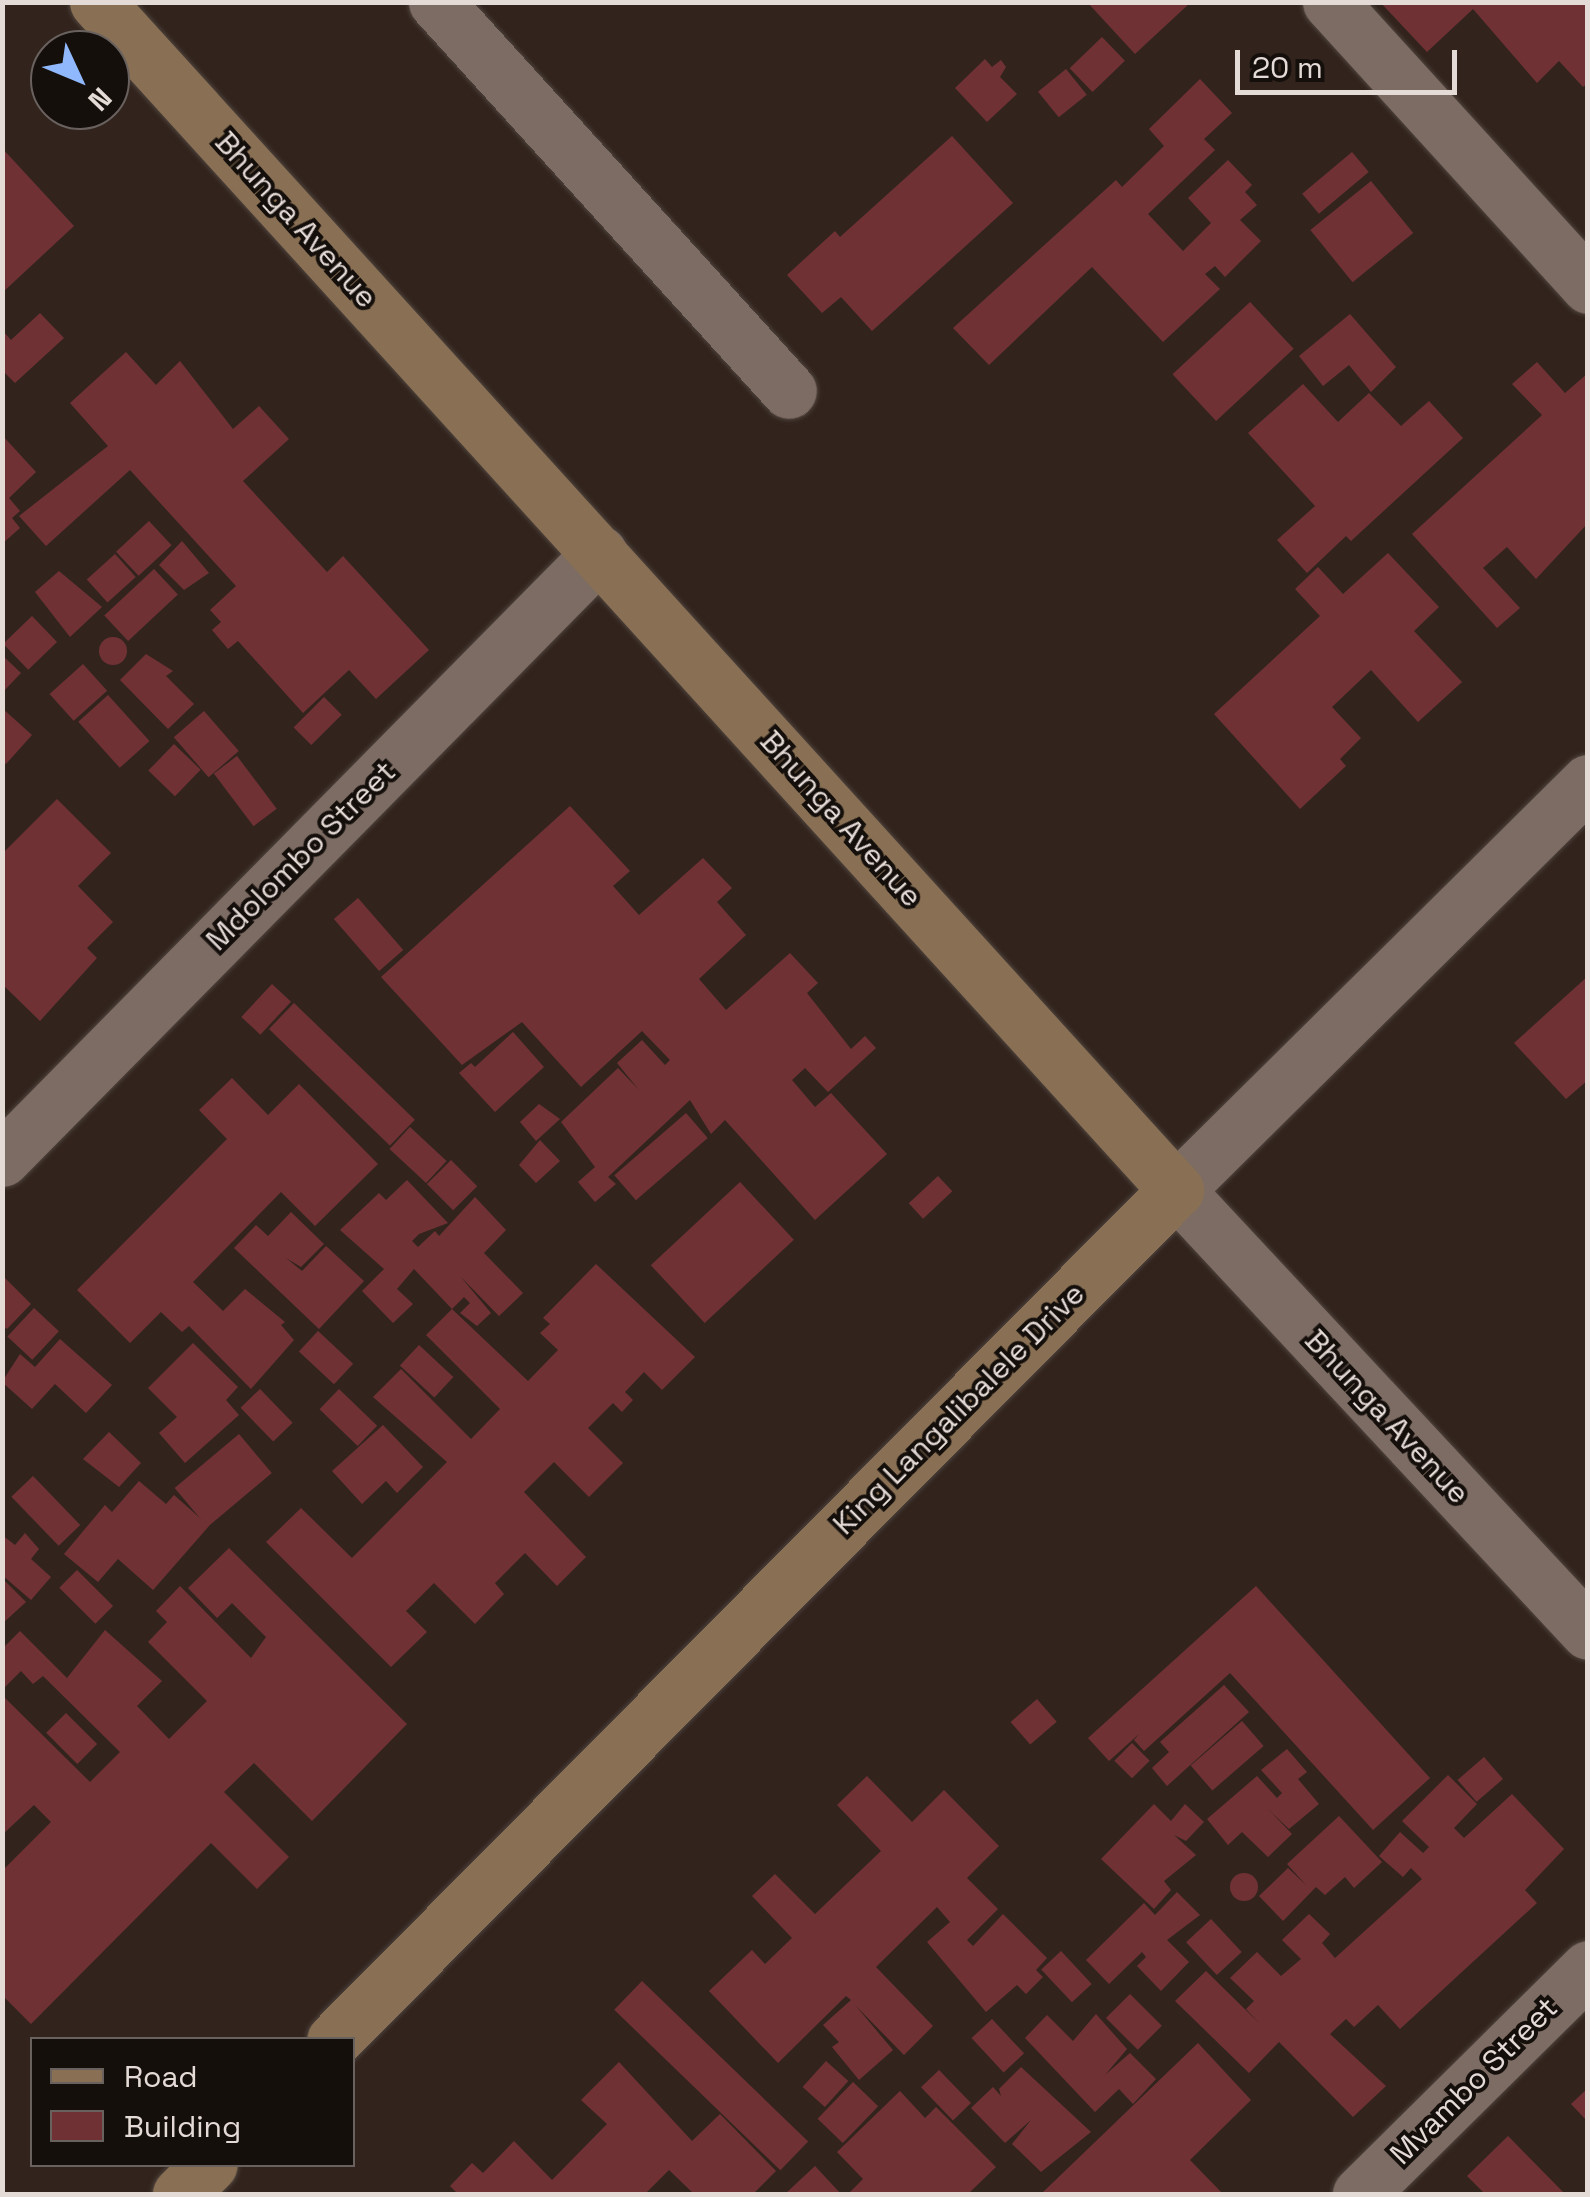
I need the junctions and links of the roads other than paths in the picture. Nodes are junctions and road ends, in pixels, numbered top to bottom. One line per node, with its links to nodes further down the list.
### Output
1 (97, 2): 6 (street, Bhunga Avenue)
2 (436, 2): 5 (street)
3 (1330, 2): 4 (street)
4 (1588, 286)
5 (789, 391)
6 (600, 553): 8 (street, Mdolombo Street); 9 (street, Bhunga Avenue)
7 (1588, 782): 9 (street, King Langalibalele Drive)
8 (2, 1160)
9 (1176, 1190): 10 (street, Bhunga Avenue); 12 (street, King Langalibalele Drive)
10 (1588, 1632)
11 (1588, 1968): 15 (street, Mvambo Street)
12 (337, 2037)
13 (207, 2167): 14 (street)
14 (180, 2194)
15 (1360, 2194)

